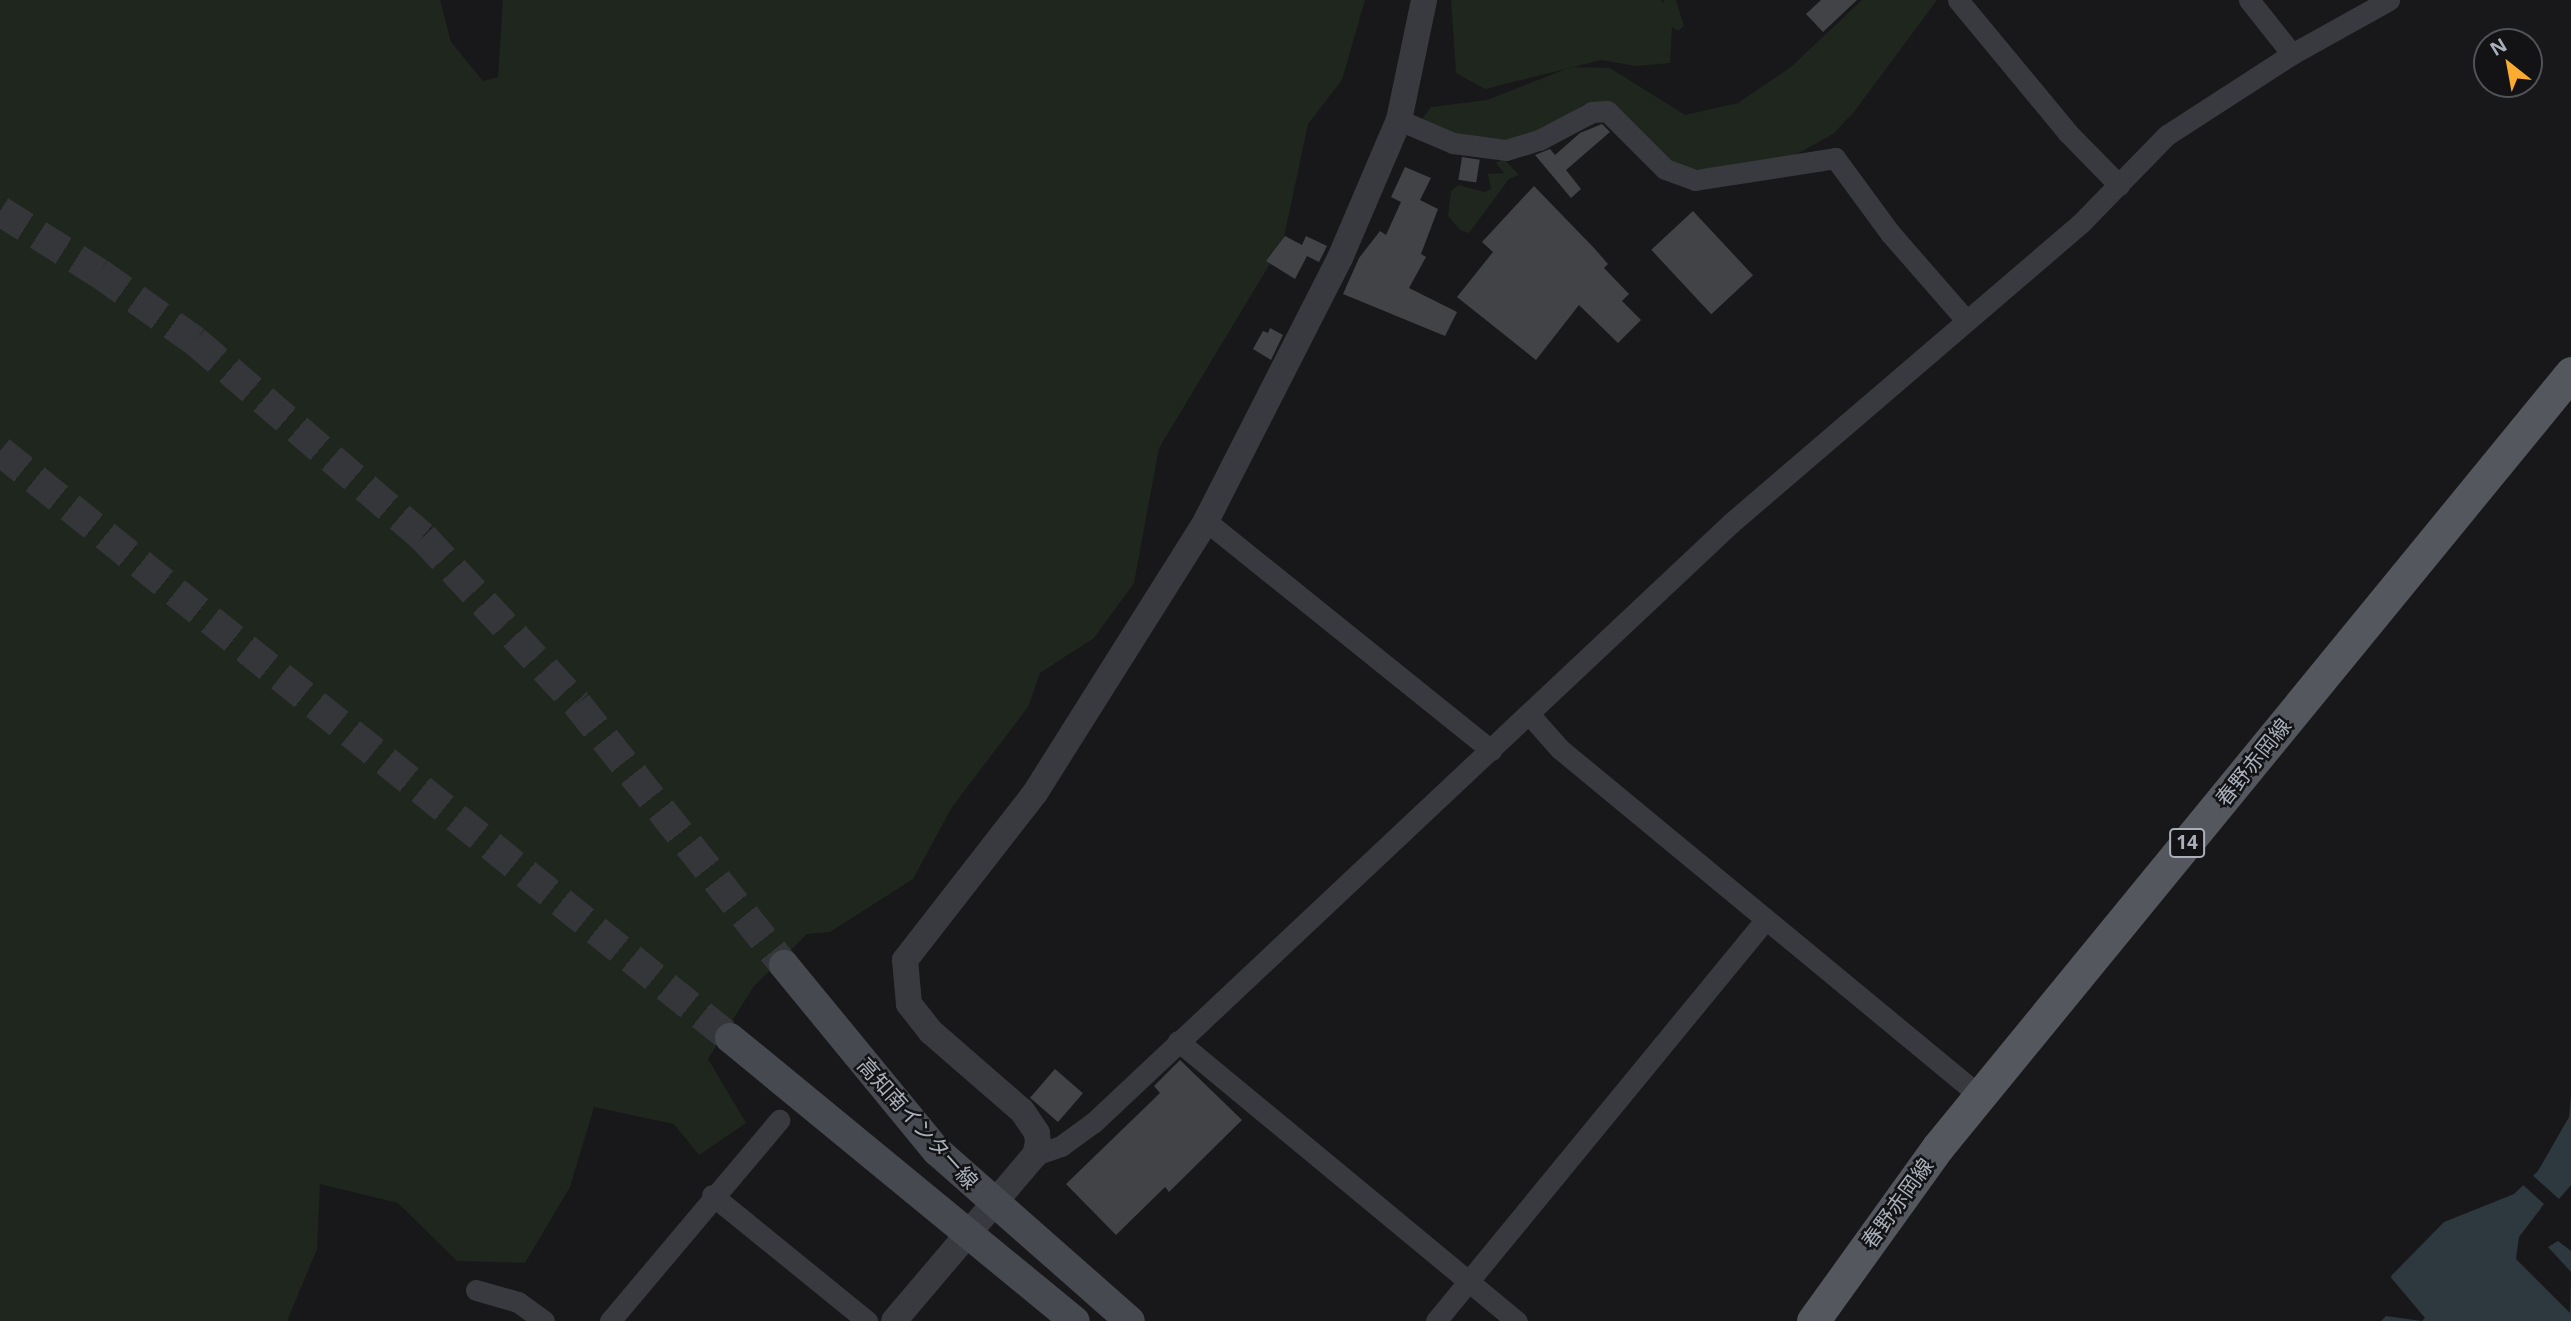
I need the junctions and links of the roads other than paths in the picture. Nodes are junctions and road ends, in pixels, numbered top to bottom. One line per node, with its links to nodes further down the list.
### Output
1 (1424, 0): 6 (street)
2 (1958, 0): 7 (street)
3 (2249, 0): 5 (street)
4 (2389, 0): 5 (street)
5 (2292, 54): 7 (street)
6 (1399, 120): 8 (street); 10 (street)
7 (2119, 185): 8 (street)
8 (1966, 320): 11 (street)
9 (2571, 373): 17 (main road, 春野赤岡線 / 14)
10 (1206, 520): 12 (street); 19 (street)
11 (1529, 715): 12 (street); 13 (street)
12 (1491, 750): 16 (street)
13 (1766, 919): 17 (street); 23 (street)
14 (784, 965): 21 (main road, 高知南インター線)
15 (730, 1038): 22 (main road, 高知南インター線)
16 (1178, 1041): 19 (street); 23 (street)
17 (1980, 1096): 33 (main road, 春野赤岡線 / 14)
18 (779, 1119): 20 (street)
19 (1035, 1155): 21 (street)
20 (712, 1195): 26 (street); 27 (street)
21 (993, 1203): 22 (street); 30 (main road, 高知南インター線)
22 (968, 1233): 28 (street); 29 (main road, 高知南インター線)
23 (1468, 1281): 31 (street); 32 (street)
24 (476, 1290): 25 (street)
25 (544, 1321)
26 (610, 1321)
27 (867, 1321)
28 (894, 1321)
29 (1075, 1321)
30 (1130, 1321)
31 (1436, 1321)
32 (1517, 1321)
33 (1813, 1321)

